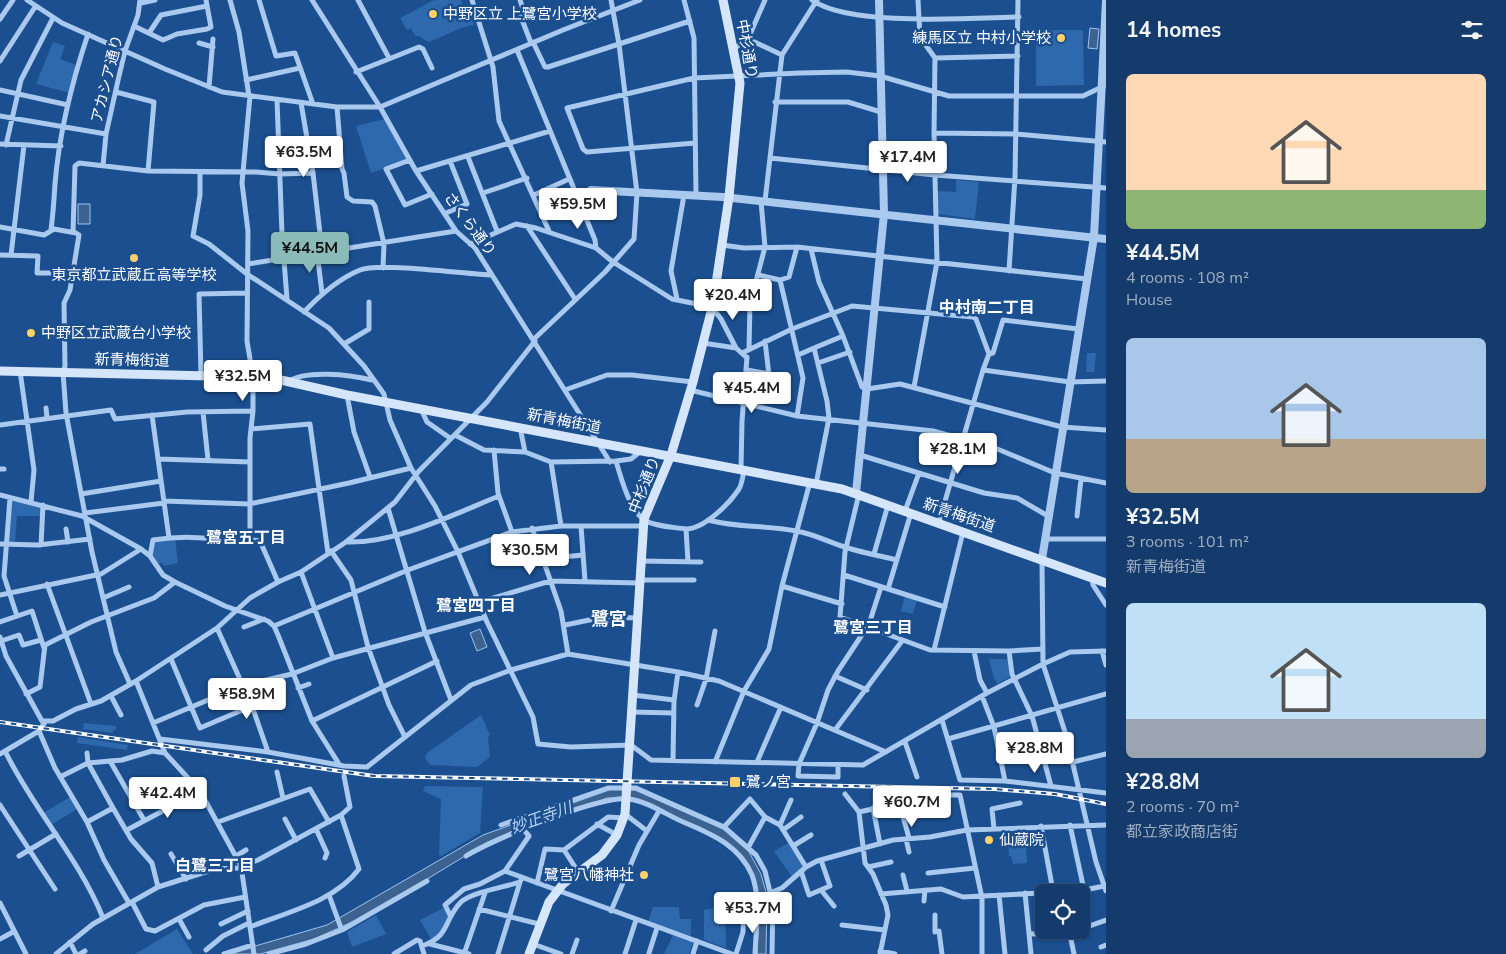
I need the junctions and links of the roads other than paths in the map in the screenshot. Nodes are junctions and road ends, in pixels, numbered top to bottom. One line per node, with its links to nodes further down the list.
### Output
1 (13, 0): 28 (street)
2 (27, 0): 22 (street)
3 (155, 0): 20 (street)
4 (230, 0): 55 (street)
5 (259, 0): 48 (street)
6 (312, 0): 50 (street, さくら通り)
7 (358, 0): 44 (street)
8 (472, 0): 47 (street)
9 (520, 0): 36 (street)
10 (611, 0): 23 (street)
11 (640, 0): 23 (street)
12 (684, 0): 29 (street)
13 (724, 0): 39 (main road, 中杉通り)
14 (765, 0): 34 (street)
15 (879, 0): 26 (street)
16 (918, 0): 27 (street)
17 (1018, 0): 24 (street)
18 (815, 1): 26 (street); 42 (street)
19 (1106, 1): 57 (street)
20 (141, 2): 30 (street, アカシア通り)
21 (207, 3): 31 (street); 31 (street)
22 (35, 7): 25 (street); 46 (street)
23 (614, 10): 36 (street); 37 (street)
24 (1019, 17): 27 (street); 43 (street)
25 (53, 18): 32 (street); 62 (street)
26 (879, 18): 27 (street); 53 (street)
27 (919, 18): 45 (street)
28 (0, 19)
29 (690, 21): 37 (street); 54 (street)
30 (134, 26): 31 (street); 41 (street, アカシア通り)
31 (149, 33)
32 (88, 34): 41 (street); 69 (street)
33 (213, 39): 38 (street)
34 (748, 39): 39 (street); 42 (street)
35 (199, 43): 38 (street)
36 (532, 43): 37 (street); 40 (street)
37 (619, 44): 61 (street)
38 (213, 47): 56 (street)
39 (735, 48): 52 (main road, 中杉通り)
40 (517, 50): 47 (street); 76 (street)
41 (125, 51): 56 (street); 59 (street, アカシア通り)
42 (782, 56): 51 (street)
43 (1018, 56): 45 (street); 64 (street)
44 (389, 58): 49 (street); 50 (street)
45 (935, 58): 60 (street)
46 (0, 61)
47 (491, 61): 71 (street); 81 (street)
48 (300, 68): 55 (street); 68 (street)
49 (432, 68)
50 (356, 72): 71 (street, さくら通り)
51 (779, 74): 52 (street); 53 (street); 66 (street)
52 (740, 76): 54 (street); 113 (main road, 中杉通り)
53 (880, 76): 60 (street); 72 (street)
54 (694, 78): 61 (street); 82 (street)
55 (246, 80): 63 (street)
56 (209, 87): 63 (street)
57 (1104, 87): 64 (street); 80 (street)
58 (0, 90): 62 (street)
59 (116, 92): 78 (street, アカシア通り); 93 (street)
60 (935, 92): 64 (street); 77 (street)
61 (625, 93): 87 (street); 87 (street)
62 (18, 94): 69 (street); 74 (street)
63 (249, 96): 65 (street); 97 (street)
64 (1018, 96): 79 (street)
65 (277, 100): 67 (street); 99 (street)
66 (776, 102): 72 (street); 89 (street)
67 (301, 103): 68 (street); 98 (street)
68 (313, 104): 70 (street)
69 (68, 105): 75 (street)
70 (337, 107): 71 (street); 129 (street)
71 (380, 107): 90 (street, さくら通り)
72 (881, 112): 95 (street)
73 (0, 116): 74 (street)
74 (12, 118): 75 (street); 84 (street)
75 (65, 127): 78 (street); 86 (street)
76 (550, 131): 81 (street); 102 (street)
77 (934, 133): 79 (street); 100 (street)
78 (106, 134): 92 (street, アカシア通り)
79 (1016, 134): 80 (street); 103 (street)
80 (1102, 142): 104 (street)
81 (511, 143): 88 (street); 101 (street)
82 (695, 143): 87 (street); 112 (street)
83 (0, 144): 84 (street)
84 (6, 145): 85 (street)
85 (24, 145): 86 (street); 121 (street)
86 (61, 146): 122 (street)
87 (631, 148): 108 (street)
88 (468, 157): 91 (street); 107 (street)
89 (770, 158): 95 (street); 114 (street)
90 (410, 160): 94 (street, さくら通り); 109 (street)
91 (450, 161): 94 (street); 115 (street)
92 (103, 166): 93 (street); 125 (street)
93 (148, 171): 96 (street)
94 (416, 171): 109 (street, さくら通り)
95 (883, 171): 100 (street); 116 (street)
96 (200, 172): 97 (street); 147 (street)
97 (242, 172): 99 (street); 143 (street)
98 (313, 173): 99 (street); 136 (street)
99 (280, 174): 140 (street)
100 (934, 175): 103 (street); 117 (street)
101 (527, 178): 107 (street); 110 (street)
102 (570, 179): 110 (street); 134 (street)
103 (1014, 182): 104 (street); 120 (street)
104 (1097, 187): 105 (street); 127 (street)
105 (1106, 188)
106 (591, 190): 108 (street)
107 (483, 193): 124 (street)
108 (637, 193): 111 (street); 141 (street)
109 (432, 194): 115 (street, さくら通り)
110 (534, 195): 126 (street)
111 (684, 195): 112 (street); 156 (street)
112 (696, 196): 113 (street)
113 (728, 197): 114 (street); 131 (main road, 中杉通り)
114 (763, 201): 116 (street); 132 (street)
115 (446, 212): 123 (street, さくら通り)
116 (884, 214): 117 (street); 139 (street)
117 (936, 220): 120 (street); 142 (street)
118 (527, 226): 124 (street); 126 (street); 155 (street)
119 (0, 228): 121 (street)
120 (1012, 229): 127 (street); 145 (street)
121 (13, 230): 122 (street); 138 (street)
122 (51, 230): 125 (street)
123 (456, 230): 129 (street); 130 (street, さくら通り)
124 (497, 231): 130 (street)
125 (73, 232): 146 (street)
126 (549, 232): 134 (street)
127 (1094, 237): 128 (street); 150 (street)
128 (1106, 239)
129 (383, 241): 136 (street); 144 (street)
130 (470, 244): 148 (street, さくら通り)
131 (722, 245): 132 (street); 158 (main road, 中杉通り)
132 (765, 247): 133 (street); 149 (street)
133 (797, 247): 135 (street); 151 (street)
134 (596, 248): 141 (street)
135 (810, 249): 139 (street); 161 (street)
136 (320, 252): 140 (street); 153 (street)
137 (0, 255): 138 (street)
138 (11, 255): 146 (street)
139 (880, 257): 142 (street); 159 (street)
140 (284, 259): 143 (street); 154 (street)
141 (613, 262): 155 (street); 156 (street)
142 (937, 262): 145 (street); 162 (street)
143 (248, 264): 147 (street)
144 (384, 268): 148 (street); 153 (street)
145 (1009, 271): 150 (street)
146 (72, 273): 183 (street)
147 (247, 274): 152 (street); 154 (street)
148 (492, 275): 166 (street, さくら通り)
149 (758, 275): 151 (street); 171 (street)
150 (1087, 279): 164 (street)
151 (780, 280): 163 (street)
152 (247, 293): 185 (street); 186 (street)
153 (322, 293): 160 (street)
154 (286, 299): 160 (street)
155 (575, 299): 166 (street)
156 (677, 300): 158 (street)
157 (369, 302): 168 (street)
158 (712, 307): 169 (main road, 中杉通り); 170 (street)
159 (876, 307): 161 (street); 162 (street); 194 (street)
160 (304, 312): 168 (street)
161 (833, 312): 163 (street); 165 (street)
162 (928, 312): 175 (street); 192 (street)
163 (792, 329): 167 (street); 176 (street)
164 (1078, 329): 175 (street); 190 (street)
165 (843, 336): 172 (street); 173 (street)
166 (534, 340): 195 (street, さくら通り); 208 (street)
167 (765, 341): 171 (street); 184 (street)
168 (344, 344): 187 (street)
169 (703, 344): 170 (street); 193 (main road, 中杉通り)
170 (736, 348): 174 (street)
171 (750, 348): 174 (street); 177 (street)
172 (814, 348): 176 (street); 178 (street)
173 (850, 352): 178 (street); 194 (street)
174 (742, 353): 177 (street)
175 (989, 354): 180 (street)
176 (798, 355): 206 (street)
177 (747, 358): 179 (street)
178 (818, 364): 209 (street)
179 (747, 370): 184 (street); 199 (street)
180 (983, 370): 190 (street); 198 (street)
181 (0, 371): 182 (main road, 新青梅街道)
182 (20, 371): 183 (main road, 新青梅街道); 210 (street)
183 (63, 372): 185 (main road, 新青梅街道); 204 (street)
184 (770, 374): 191 (street)
185 (201, 375): 186 (main road, 新青梅街道)
186 (253, 377): 189 (main road, 新青梅街道); 202 (street)
187 (372, 380): 189 (street); 197 (street)
188 (1106, 381): 190 (street)
189 (286, 382): 196 (main road, 新青梅街道)
190 (1070, 382): 214 (street)
191 (774, 385)
192 (914, 386): 194 (street); 198 (street)
193 (694, 387): 195 (street); 199 (street); 224 (main road, 中杉通り)
194 (867, 389): 212 (street)
195 (565, 390): 220 (street, さくら通り)
196 (347, 395): 197 (main road, 新青梅街道); 236 (street)
197 (385, 401): 201 (main road, 新青梅街道); 231 (street)
198 (973, 402): 214 (street); 219 (street)
199 (744, 403): 206 (street); 232 (street)
200 (46, 408): 207 (street)
201 (421, 408): 208 (main road, 新青梅街道); 218 (street)
202 (254, 411): 203 (street); 215 (street)
203 (203, 412): 205 (street); 227 (street)
204 (66, 415): 205 (street); 207 (street); 244 (street)
205 (152, 415): 226 (street)
206 (797, 416): 209 (street)
207 (47, 418): 210 (street)
208 (472, 418): 213 (main road, 新青梅街道); 217 (street)
209 (829, 421): 212 (street); 239 (street)
210 (26, 422): 211 (street); 248 (street)
211 (0, 425)
212 (863, 425): 219 (street); 225 (street)
213 (520, 427): 220 (main road, 新青梅街道); 223 (street)
214 (1062, 427): 216 (street); 234 (street)
215 (251, 429): 229 (street); 242 (street)
216 (1106, 430)
217 (456, 435): 218 (street); 221 (street)
218 (450, 438): 235 (street)
219 (962, 439): 234 (street); 240 (street)
220 (598, 441): 222 (main road, 新青梅街道); 228 (street, さくら通り)
221 (494, 450): 223 (street); 246 (street)
222 (642, 450): 224 (main road, 新青梅街道); 228 (street)
223 (525, 452): 230 (street)
224 (671, 455): 232 (main road, 新青梅街道); 261 (main road, 中杉通り)
225 (860, 455): 233 (street); 243 (street)
226 (158, 458): 227 (street); 238 (street)
227 (208, 460): 229 (street)
228 (613, 461): 230 (street); 261 (street, さくら通り)
229 (250, 462): 250 (street)
230 (551, 462): 262 (street)
231 (411, 468): 235 (street); 236 (street)
232 (743, 469): 239 (main road, 新青梅街道); 259 (street)
233 (919, 473): 240 (street); 254 (street)
234 (1055, 473): 237 (street); 256 (street)
235 (416, 476): 253 (street); 258 (street)
236 (370, 477): 242 (street)
237 (1081, 479): 241 (street); 257 (street)
238 (161, 481): 244 (street); 249 (street)
239 (813, 483): 243 (main road, 新青梅街道); 270 (street)
240 (949, 483): 256 (street); 260 (street)
241 (1106, 483)
242 (318, 490): 250 (street); 284 (street)
243 (858, 493): 252 (main road, 新青梅街道); 282 (street)
244 (82, 494): 255 (street)
245 (0, 495): 247 (street)
246 (499, 496): 258 (street); 271 (street)
247 (10, 498): 248 (street); 280 (street)
248 (31, 502): 251 (street)
249 (164, 502): 250 (street); 255 (street); 273 (street)
250 (249, 504): 275 (street)
251 (43, 505): 255 (street); 268 (street)
252 (888, 505): 254 (main road, 新青梅街道); 286 (street)
253 (388, 508): 272 (street); 279 (street)
254 (908, 512): 260 (main road, 新青梅街道); 291 (street)
255 (85, 516): 274 (street); 283 (street)
256 (1048, 516): 276 (street)
257 (1078, 516)
258 (442, 519): 272 (street); 285 (street)
259 (708, 520): 266 (street); 270 (street)
260 (939, 522): 267 (main road, 新青梅街道)
261 (644, 523): 263 (street); 266 (street); 292 (main road, 中杉通り)
262 (561, 526): 263 (street); 264 (street)
263 (581, 526): 287 (street)
264 (532, 528): 271 (street); 289 (street)
265 (66, 529): 278 (street)
266 (686, 530): 293 (street)
267 (964, 530): 290 (main road, 新青梅街道); 319 (street)
268 (42, 531): 269 (street); 281 (street)
269 (50, 531)
270 (797, 531): 282 (street); 308 (street)
271 (512, 532): 285 (street)
272 (397, 534): 279 (street); 295 (street)
273 (169, 538): 275 (street); 288 (street)
274 (90, 539): 278 (street); 297 (street)
275 (250, 539): 304 (street)
276 (1045, 539): 277 (street); 290 (street)
277 (1106, 540)
278 (68, 542): 281 (street)
279 (346, 542): 284 (street)
280 (3, 544): 281 (street); 312 (street)
281 (41, 545)
282 (846, 548): 286 (street); 298 (street)
283 (141, 549): 288 (street); 297 (street)
284 (329, 552): 296 (street); 313 (street)
285 (458, 552): 295 (street); 316 (street)
286 (874, 554): 291 (street)
287 (583, 555): 289 (street); 302 (street)
288 (150, 556): 303 (street)
289 (542, 559): 301 (street)
290 (1042, 559): 299 (main road, 新青梅街道); 340 (street)
291 (897, 560): 311 (street)
292 (640, 561): 293 (street); 305 (main road, 中杉通り)
293 (688, 562): 294 (street)
294 (701, 562)
295 (408, 570): 313 (street); 334 (street)
296 (301, 572): 304 (street); 321 (street)
297 (98, 574): 307 (street); 315 (street)
298 (844, 575): 309 (street); 317 (street)
299 (1092, 578): 306 (main road, 新青梅街道); 318 (street)
300 (694, 580): 305 (street)
301 (550, 581): 302 (street); 316 (street); 328 (street)
302 (585, 581): 305 (street)
303 (175, 582): 320 (street); 323 (street)
304 (278, 582): 320 (street)
305 (639, 582): 325 (main road, 中杉通り)
306 (1106, 583)
307 (47, 584): 312 (street); 335 (street)
308 (782, 586): 317 (street); 367 (street)
309 (881, 587): 311 (street); 330 (street)
310 (129, 588): 315 (street)
311 (888, 589): 319 (street)
312 (9, 592): 314 (street); 322 (street)
313 (354, 593): 321 (street); 341 (street)
314 (0, 595)
315 (103, 598): 323 (street)
316 (480, 602): 324 (street)
317 (842, 604): 330 (street)
318 (1106, 604)
319 (944, 607): 342 (street)
320 (238, 609): 326 (street); 332 (street)
321 (315, 609): 329 (street); 348 (street)
322 (17, 616): 327 (street); 337 (street)
323 (107, 617): 335 (street); 361 (street)
324 (485, 617): 334 (street); 354 (street)
325 (637, 618): 328 (street); 353 (main road, 中杉通り)
326 (264, 619): 329 (street); 331 (street)
327 (0, 622)
328 (565, 625): 346 (street)
329 (274, 626): 356 (street)
330 (867, 626): 338 (street); 358 (street)
331 (244, 627)
332 (218, 628): 349 (street); 363 (street)
333 (715, 631): 357 (street)
334 (426, 632): 341 (street); 350 (street)
335 (65, 634): 339 (street); 377 (street)
336 (1, 639): 337 (street); 347 (street)
337 (41, 640): 339 (street)
338 (902, 641): 342 (street); 366 (street)
339 (44, 648): 368 (street)
340 (1043, 649): 344 (street); 351 (street)
341 (369, 650): 348 (street); 364 (street)
342 (934, 650): 343 (street)
343 (974, 651): 344 (street); 370 (street)
344 (1009, 651): 359 (street)
345 (1104, 651): 351 (street); 352 (street)
346 (568, 654): 353 (street); 354 (street)
347 (3, 658): 368 (street)
348 (333, 658): 356 (street)
349 (171, 659): 360 (street); 380 (street)
350 (437, 661): 364 (street); 374 (street)
351 (1043, 664): 359 (street); 382 (street)
352 (1106, 664)
353 (634, 665): 355 (street); 372 (main road, 中杉通り)
354 (510, 670): 374 (street); 399 (street)
355 (678, 672): 357 (street); 375 (street)
356 (292, 674): 363 (street); 365 (street)
357 (705, 676): 367 (street); 379 (street)
358 (835, 676): 366 (street); 391 (street)
359 (1014, 678): 370 (street); 386 (street)
360 (136, 681): 361 (street); 390 (street)
361 (130, 684): 373 (street)
362 (309, 684): 365 (street)
363 (244, 685): 376 (street); 378 (street)
364 (383, 686): 388 (street); 395 (street)
365 (298, 688): 388 (street)
366 (867, 690): 393 (street)
367 (744, 691): 381 (street); 409 (street)
368 (26, 694): 389 (street)
369 (202, 694): 376 (street)
370 (984, 694): 387 (street); 392 (street)
371 (1106, 694): 382 (street)
372 (633, 695): 375 (street); 383 (main road, 中杉通り)
373 (111, 696): 377 (street); 385 (street)
374 (452, 700): 395 (street)
375 (674, 700): 384 (street)
376 (205, 702): 380 (street)
377 (91, 704): 389 (street)
378 (252, 706): 380 (street); 401 (street)
379 (696, 706)
380 (191, 707): 390 (street)
381 (781, 707): 391 (street); 410 (street)
382 (1056, 707): 386 (street); 411 (street)
383 (632, 712): 384 (street); 399 (main road, 中杉通り)
384 (673, 713): 407 (street)
385 (121, 715)
386 (1032, 716): 392 (street); 422 (street)
387 (942, 720): 397 (street); 398 (street)
388 (312, 721): 413 (street)
389 (45, 722): 394 (street)
390 (153, 723): 396 (street)
391 (817, 723): 393 (street); 414 (street)
392 (994, 727): 397 (street); 421 (street)
393 (836, 730): 402 (street)
394 (39, 731): 400 (street); 418 (street)
395 (404, 737): 413 (street)
396 (160, 738): 401 (street); 404 (street)
397 (948, 739): 421 (street)
398 (905, 742): 402 (street); 420 (street)
399 (631, 744): 407 (street); 425 (main road, 中杉通り)
400 (2, 752): 462 (street)
401 (268, 752): 413 (street)
402 (886, 752): 416 (street)
403 (87, 753): 412 (street)
404 (165, 753): 406 (street); 424 (street)
405 (1106, 754): 411 (street)
406 (134, 758): 408 (street); 415 (street)
407 (673, 760): 409 (street)
408 (110, 762): 412 (street); 444 (street)
409 (715, 762): 410 (street)
410 (757, 762): 414 (street)
411 (1073, 762): 423 (street)
412 (88, 763): 418 (street); 434 (street)
413 (339, 764)
414 (799, 764): 416 (street); 416 (street)
415 (137, 765)
416 (838, 765)
417 (277, 772): 428 (street)
418 (60, 776): 445 (street)
419 (344, 776): 439 (street)
420 (917, 776)
421 (1005, 781): 422 (street)
422 (1051, 786): 423 (street)
423 (1080, 790): 426 (street); 449 (street)
424 (200, 791): 444 (street); 446 (street)
425 (629, 793): 436 (street); 440 (main road, 中杉通り); 450 (street); 454 (street); 457 (street)
426 (1106, 793)
427 (845, 794): 437 (street)
428 (283, 798): 446 (street); 447 (street)
429 (923, 798): 431 (street); 438 (street); 460 (street)
430 (791, 800): 455 (street)
431 (899, 802): 435 (street); 465 (street)
432 (1020, 803): 458 (street)
433 (0, 804): 471 (street)
434 (112, 808): 445 (street); 459 (street)
435 (874, 808): 437 (street); 467 (street)
436 (659, 811): 461 (street); 513 (street)
437 (859, 812): 470 (street)
438 (926, 812)
439 (341, 816): 447 (street); 510 (street)
440 (625, 816): 448 (street); 461 (street); 463 (main road, 中杉通り)
441 (765, 817): 454 (street); 455 (street); 468 (street)
442 (801, 817): 455 (street)
443 (285, 819): 466 (street)
444 (144, 820): 459 (street)
445 (87, 822): 516 (street)
446 (218, 822): 477 (street)
447 (329, 822): 456 (street)
448 (597, 824): 463 (street); 473 (street)
449 (1087, 824): 451 (street); 453 (street); 497 (street)
450 (501, 825)
451 (1106, 825)
452 (1041, 826): 453 (street); 458 (street); 494 (street)
453 (1070, 826): 495 (street)
454 (724, 828): 468 (street)
455 (782, 828): 469 (street)
456 (316, 829): 466 (street); 479 (street)
457 (523, 829): 478 (street); 486 (street)
458 (994, 829): 460 (street)
459 (127, 830): 496 (street)
460 (967, 830): 465 (street); 484 (street)
461 (647, 831): 520 (street)
462 (56, 834): 471 (street); 524 (street)
463 (617, 835): 487 (main road, 中杉通り)
464 (811, 836): 469 (street)
465 (908, 839): 467 (street); 474 (street)
466 (296, 840): 482 (street)
467 (880, 844): 470 (street)
468 (749, 846): 506 (street)
469 (793, 846): 485 (street)
470 (863, 848): 480 (street); 483 (street)
471 (29, 850): 476 (street); 498 (street)
472 (246, 850): 477 (street)
473 (564, 850): 487 (street); 493 (street)
474 (909, 852)
475 (171, 854): 490 (street)
476 (19, 856)
477 (236, 856): 482 (street)
478 (466, 856)
479 (326, 858)
480 (821, 860): 485 (street); 500 (street)
481 (891, 862): 483 (street)
482 (241, 866): 490 (street); 512 (street)
483 (868, 867): 508 (street)
484 (975, 868): 488 (street); 511 (street)
485 (803, 869): 500 (street); 506 (street)
486 (504, 871): 491 (street); 521 (street)
487 (579, 873): 504 (main road, 中杉通り)
488 (928, 873)
489 (903, 875): 502 (street)
490 (186, 879): 496 (street)
491 (521, 880): 493 (street); 503 (street); 522 (street)
492 (427, 881): 557 (street)
493 (537, 883): 504 (street)
494 (1052, 884)
495 (1083, 884)
496 (158, 887): 516 (street)
497 (1105, 888): 499 (street)
498 (55, 889)
499 (1090, 889)
500 (821, 890): 517 (street)
501 (924, 890): 502 (street); 511 (street); 514 (street)
502 (907, 891): 508 (street)
503 (485, 892): 518 (street); 521 (street)
504 (556, 892): 520 (street); 529 (main road, 中杉通り)
505 (1035, 892): 507 (street)
506 (768, 893): 513 (street); 570 (street)
507 (1025, 893): 509 (street); 537 (street)
508 (881, 894): 535 (street)
509 (999, 895): 511 (street); 574 (street)
510 (329, 896): 530 (street); 533 (street)
511 (980, 896): 573 (street)
512 (245, 897): 519 (street); 525 (street)
513 (758, 897): 568 (street); 569 (street)
514 (924, 901)
515 (0, 903): 536 (street)
516 (130, 903): 524 (street); 525 (street)
517 (834, 906)
518 (479, 908): 522 (street); 560 (street)
519 (248, 911): 528 (street); 530 (street)
520 (611, 911): 526 (street)
521 (450, 915): 545 (street)
522 (510, 915): 529 (street); 561 (street)
523 (935, 915): 572 (street)
524 (103, 918): 544 (street)
525 (179, 919): 539 (street)
526 (636, 920): 534 (street); 565 (street)
527 (1106, 920): 532 (street)
528 (221, 924)
529 (539, 924): 546 (main road, 中杉通り)
530 (250, 925): 547 (street); 549 (street)
531 (842, 925): 535 (street)
532 (1090, 926)
533 (341, 928)
534 (656, 928): 543 (street); 551 (street)
535 (885, 930): 550 (street)
536 (13, 932): 540 (street); 552 (street)
537 (1029, 934): 538 (street); 575 (street)
538 (1035, 934)
539 (189, 937)
540 (0, 939)
541 (1071, 939): 576 (street)
542 (577, 940): 564 (street)
543 (697, 941): 566 (street); 567 (street)
544 (70, 942): 553 (street); 554 (street)
545 (430, 944): 548 (street); 560 (street)
546 (533, 944): 562 (main road, 中杉通り); 563 (street)
547 (253, 946): 555 (street); 556 (street)
548 (422, 946): 558 (street); 559 (street)
549 (206, 950)
550 (880, 952): 571 (street)
551 (649, 953)
552 (26, 954)
553 (56, 954)
554 (76, 954)
555 (224, 954)
556 (254, 954)
557 (269, 954)
558 (394, 954)
559 (424, 954)
560 (466, 954)
561 (498, 954)
562 (529, 954)
563 (561, 954)
564 (572, 954)
565 (625, 954)
566 (693, 954)
567 (732, 954)
568 (736, 954)
569 (755, 954)
570 (772, 954)
571 (895, 954)
572 (942, 954)
573 (982, 954)
574 (1005, 954)
575 (1030, 954)
576 (1074, 954)

